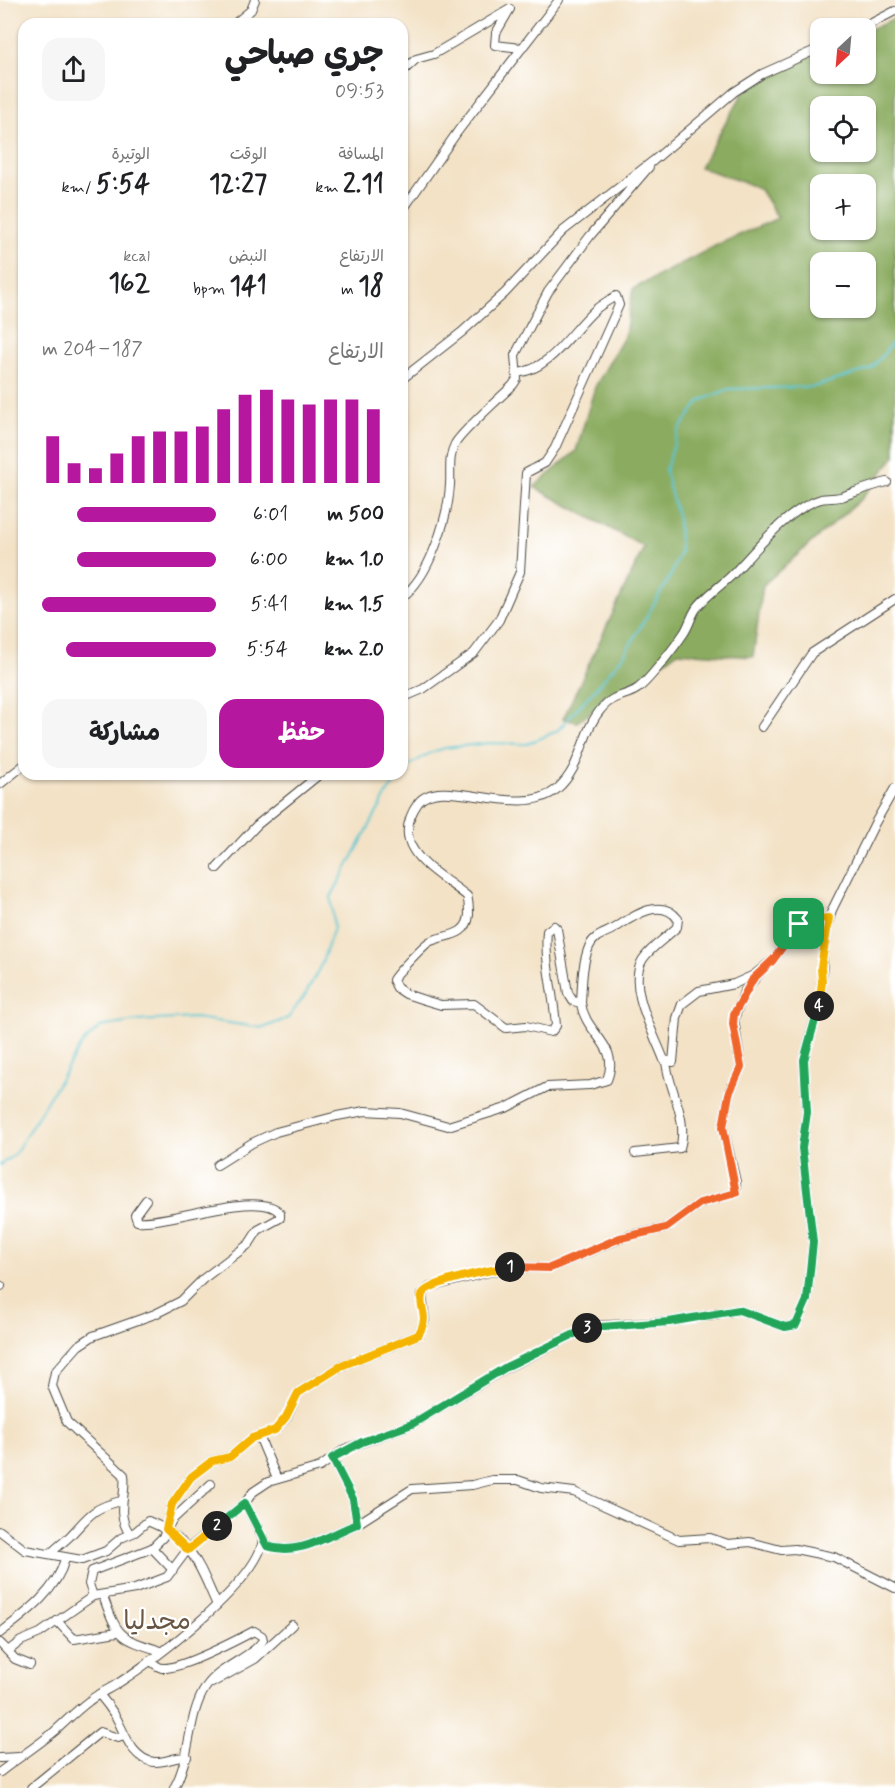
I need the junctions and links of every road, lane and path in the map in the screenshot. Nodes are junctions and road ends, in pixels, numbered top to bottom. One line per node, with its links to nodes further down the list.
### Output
1 (255, 0): 4 (street)
2 (559, 0): 6 (street)
3 (895, 12): 5 (street)
4 (241, 18)
5 (876, 21)
6 (522, 48): 8 (street); 10 (street)
7 (810, 53): 9 (street)
8 (408, 66)
9 (653, 161): 11 (street); 12 (street)
10 (408, 203)
11 (517, 373): 14 (street); 16 (street)
12 (408, 374)
13 (886, 482): 25 (street)
14 (408, 591)
15 (895, 599): 17 (street)
16 (408, 695)
17 (762, 727)
18 (18, 770): 20 (street)
19 (313, 780): 22 (street)
20 (0, 784)
21 (895, 788): 23 (street)
22 (217, 868)
23 (829, 918): 24 (street); 31 (street)
24 (762, 970): 26 (street); 30 (street)
25 (581, 1004): 26 (street); 28 (street)
26 (666, 1062): 27 (street)
27 (635, 1153)
28 (217, 1165)
29 (146, 1200): 34 (street)
30 (259, 1436): 32 (street); 37 (street)
31 (332, 1458): 32 (street); 36 (street)
32 (277, 1479): 35 (street)
33 (211, 1484): 37 (street)
34 (121, 1501): 39 (street); 43 (street)
35 (245, 1503): 40 (street); 42 (street)
36 (357, 1524): 40 (street); 46 (street)
37 (166, 1529): 39 (street); 41 (street); 42 (street)
38 (0, 1531): 43 (street)
39 (129, 1533): 44 (street)
40 (263, 1539): 49 (street)
41 (152, 1548): 45 (street); 47 (street)
42 (188, 1550): 45 (street); 49 (street)
43 (51, 1553): 44 (street)
44 (65, 1559): 53 (street)
45 (173, 1570): 48 (street)
46 (895, 1588)
47 (93, 1596): 48 (street); 50 (street)
48 (104, 1596): 52 (street)
49 (217, 1605): 56 (street)
50 (57, 1621): 52 (street); 55 (street)
51 (292, 1625): 59 (street)
52 (117, 1632): 56 (street)
53 (0, 1633)
54 (0, 1642): 55 (street)
55 (8, 1651): 58 (street)
56 (161, 1651): 57 (street)
57 (150, 1660): 59 (street); 60 (street)
58 (30, 1665)
59 (208, 1685): 63 (street)
60 (99, 1694): 61 (street); 62 (street)
61 (124, 1736): 63 (street); 66 (street)
62 (20, 1756): 64 (street); 65 (street)
63 (187, 1757): 67 (street)
64 (0, 1758)
65 (0, 1772)
66 (31, 1788)
67 (174, 1788)

